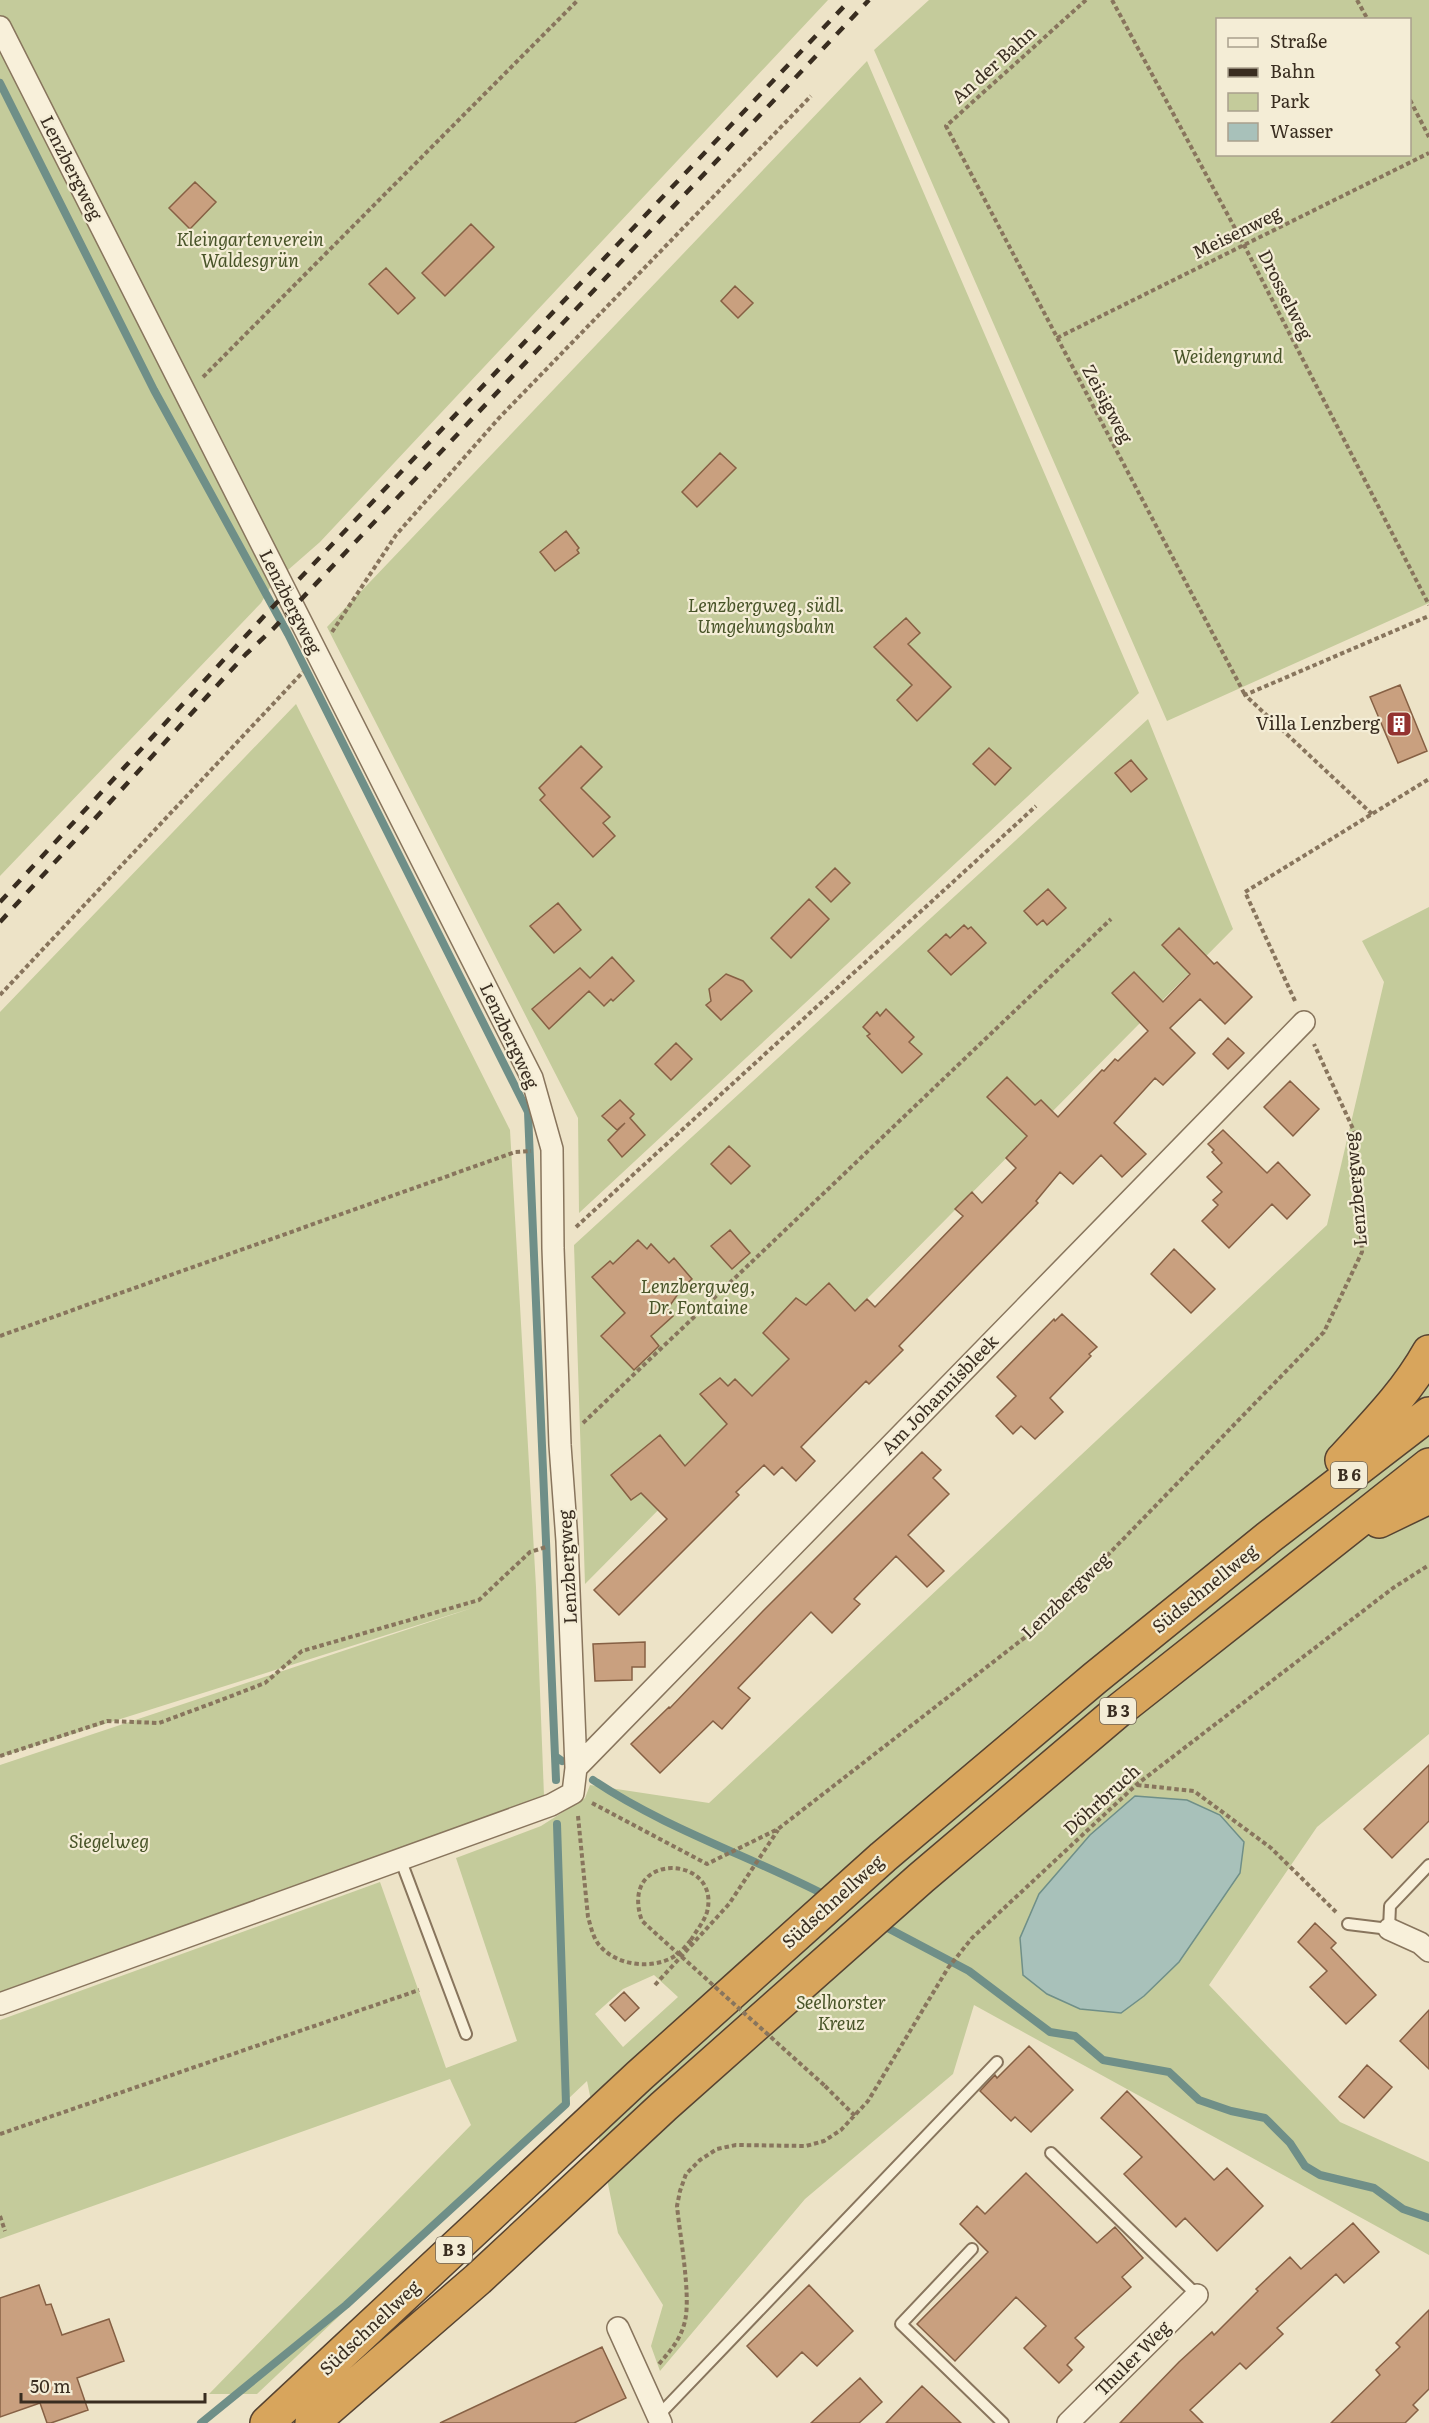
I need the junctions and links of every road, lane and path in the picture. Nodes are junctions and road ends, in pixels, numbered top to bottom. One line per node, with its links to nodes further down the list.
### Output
1 (578, 0): 14 (path)
2 (1086, 0): 9 (path, An der Bahn)
3 (1113, 0): 12 (path, Drosselweg)
4 (1358, 0): 5 (path)
5 (1367, 18)
6 (0, 27): 14 (street, Lenzbergweg)
7 (811, 96): 17 (path)
8 (1411, 102): 10 (path)
9 (946, 126): 13 (path, Zeisigweg)
10 (1429, 137)
11 (1429, 153): 12 (path, Meisenweg)
12 (1244, 245): 13 (path, Meisenweg); 15 (path, Drosselweg)
13 (1057, 338): 19 (path, Zeisigweg)
14 (185, 394): 17 (street, Lenzbergweg)
15 (1429, 605)
16 (1429, 616): 19 (path)
17 (317, 655): 27 (street, Lenzbergweg)
18 (303, 672): 24 (path)
19 (1245, 695): 22 (path, Zeisigweg)
20 (1429, 779): 22 (path)
21 (1035, 806): 27 (path)
22 (1372, 814): 25 (path, Lenzbergweg)
23 (1111, 919): 31 (path)
24 (0, 995)
25 (1304, 1022): 39 (street, Am Johannisbleek); 42 (path, Lenzbergweg)
26 (515, 1152): 28 (path)
27 (553, 1248): 31 (street, Lenzbergweg)
28 (0, 1336)
29 (1429, 1352): 34 (highway, B 3)
30 (1429, 1414): 34 (highway, Südschnellweg / B 6)
31 (560, 1445): 39 (street, Lenzbergweg)
32 (1429, 1465): 35 (highway, Südschnellweg / B 3)
33 (1429, 1497): 35 (highway)
34 (1269, 1537): 63 (highway, Südschnellweg / B 3)
35 (1320, 1549): 64 (highway, Südschnellweg / B 3)
36 (530, 1552): 38 (path)
37 (1429, 1565): 40 (path, Döhrbruch)
38 (0, 1756)
39 (576, 1768): 41 (street, Lenzbergweg)
40 (1136, 1785): 45 (path); 53 (path, Döhrbruch)
41 (573, 1793): 42 (path, Lenzbergweg); 43 (street); 53 (path, bridge)
42 (778, 1829): 48 (path)
43 (401, 1861): 50 (street); 51 (lane)
44 (1429, 1866): 46 (lane)
45 (1348, 1924): 46 (lane)
46 (1389, 1929): 47 (street)
47 (1429, 1951)
48 (655, 1985)
49 (419, 1990): 54 (path)
50 (0, 2004)
51 (466, 2034)
52 (998, 2062): 62 (lane)
53 (855, 2116): 61 (path, Döhrbruch)
54 (0, 2134)
55 (1051, 2153): 59 (lane)
56 (0, 2216): 57 (path)
57 (5, 2231)
58 (972, 2249): 65 (lane)
59 (1197, 2295): 66 (street, Thuler Weg)
60 (618, 2328): 61 (street)
61 (643, 2384): 62 (street)
62 (660, 2420)
63 (267, 2423)
64 (312, 2423)
65 (1003, 2423)
66 (1068, 2423)

